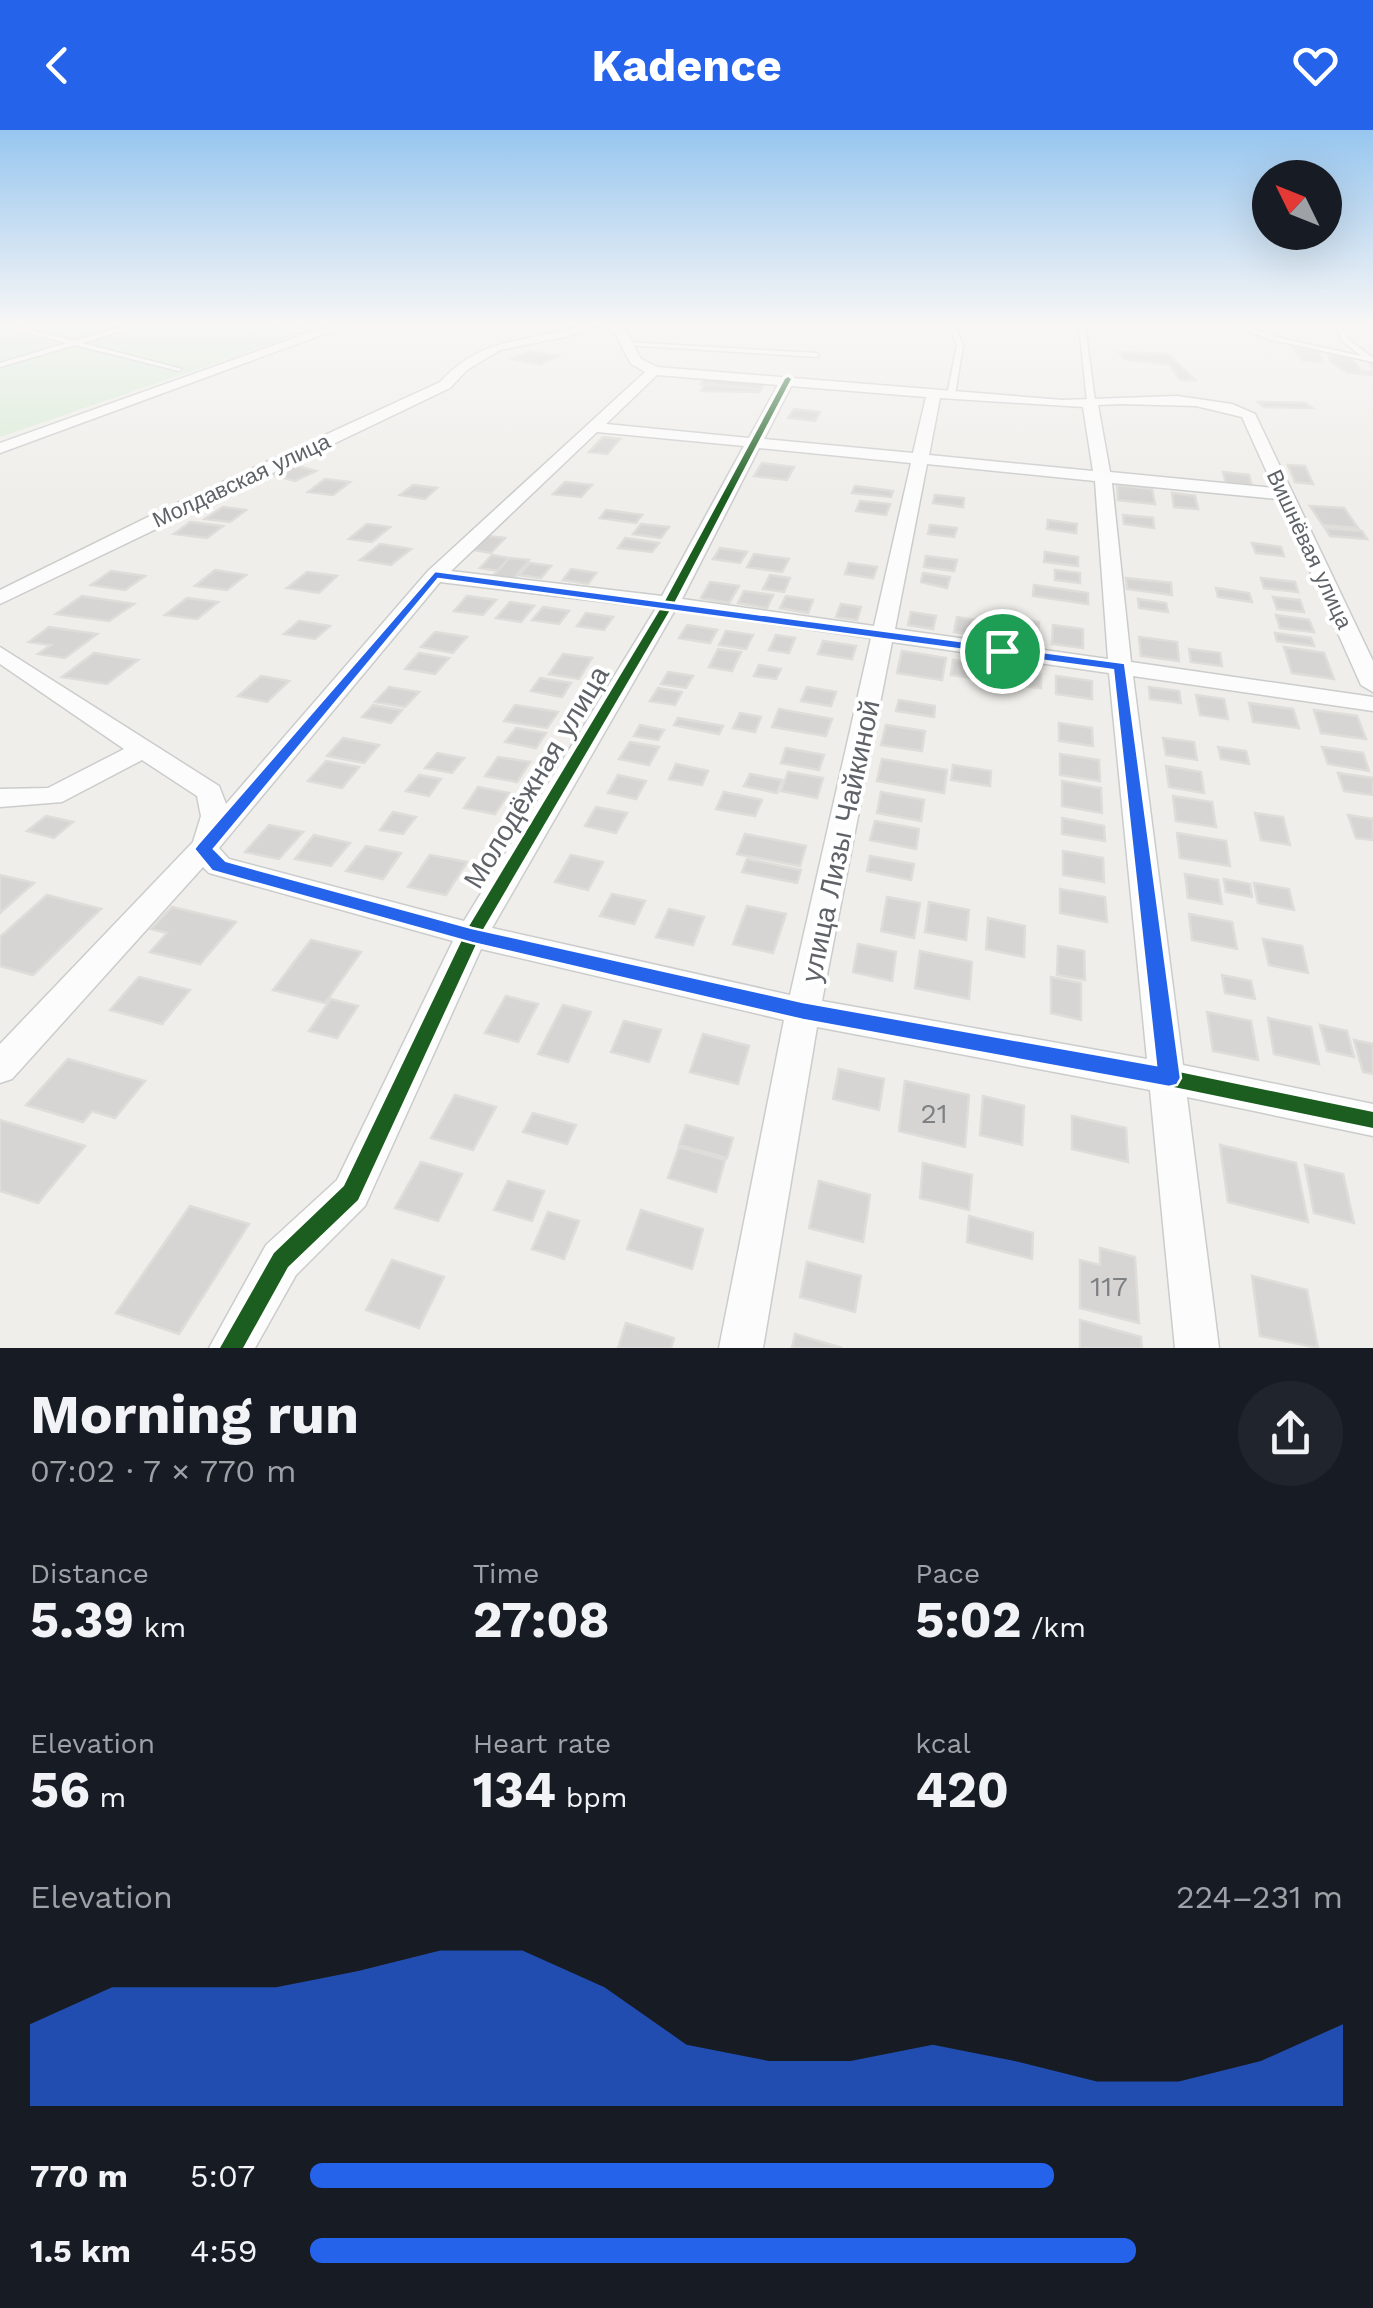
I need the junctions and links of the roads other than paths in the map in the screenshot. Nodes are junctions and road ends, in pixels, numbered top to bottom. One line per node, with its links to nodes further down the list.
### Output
1 (182, 383): 12 (street)
2 (448, 383): 17 (street, Молдавская улица)
3 (641, 383): 10 (street)
4 (786, 383): 11 (street, Молодёжная улица)
5 (827, 383): 8 (street)
6 (946, 383): 8 (lane)
7 (1088, 383): 9 (lane)
8 (942, 394): 9 (street); 13 (street, улица Лизы Чайкиной)
9 (1090, 401): 14 (street); 15 (street, Вишнёвая улица)
10 (592, 428): 11 (street); 16 (street)
11 (752, 443): 13 (street); 18 (street, Молодёжная улица)
12 (0, 448)
13 (922, 460): 14 (street); 19 (street, улица Лизы Чайкиной)
14 (1103, 478): 15 (street); 21 (street)
15 (1282, 494): 22 (street, Вишнёвая улица)
16 (435, 575): 18 (street); 26 (street)
17 (0, 598)
18 (669, 603): 19 (street); 27 (street, Молодёжная улица)
19 (884, 636): 21 (street); 28 (street, улица Лизы Чайкиной)
20 (0, 654): 24 (street)
21 (1120, 666): 23 (street); 30 (street)
22 (1373, 685)
23 (1373, 704)
24 (142, 750): 25 (street); 26 (street)
25 (0, 798)
26 (195, 859): 27 (street); 29 (street)
27 (472, 935): 28 (street); 32 (street, Молодёжная улица)
28 (803, 1011): 30 (street); 33 (street, улица Лизы Чайкиной)
29 (0, 1068)
30 (1169, 1078): 31 (street); 34 (street)
31 (1373, 1120)
32 (231, 1348)
33 (740, 1348)
34 (1197, 1348)

